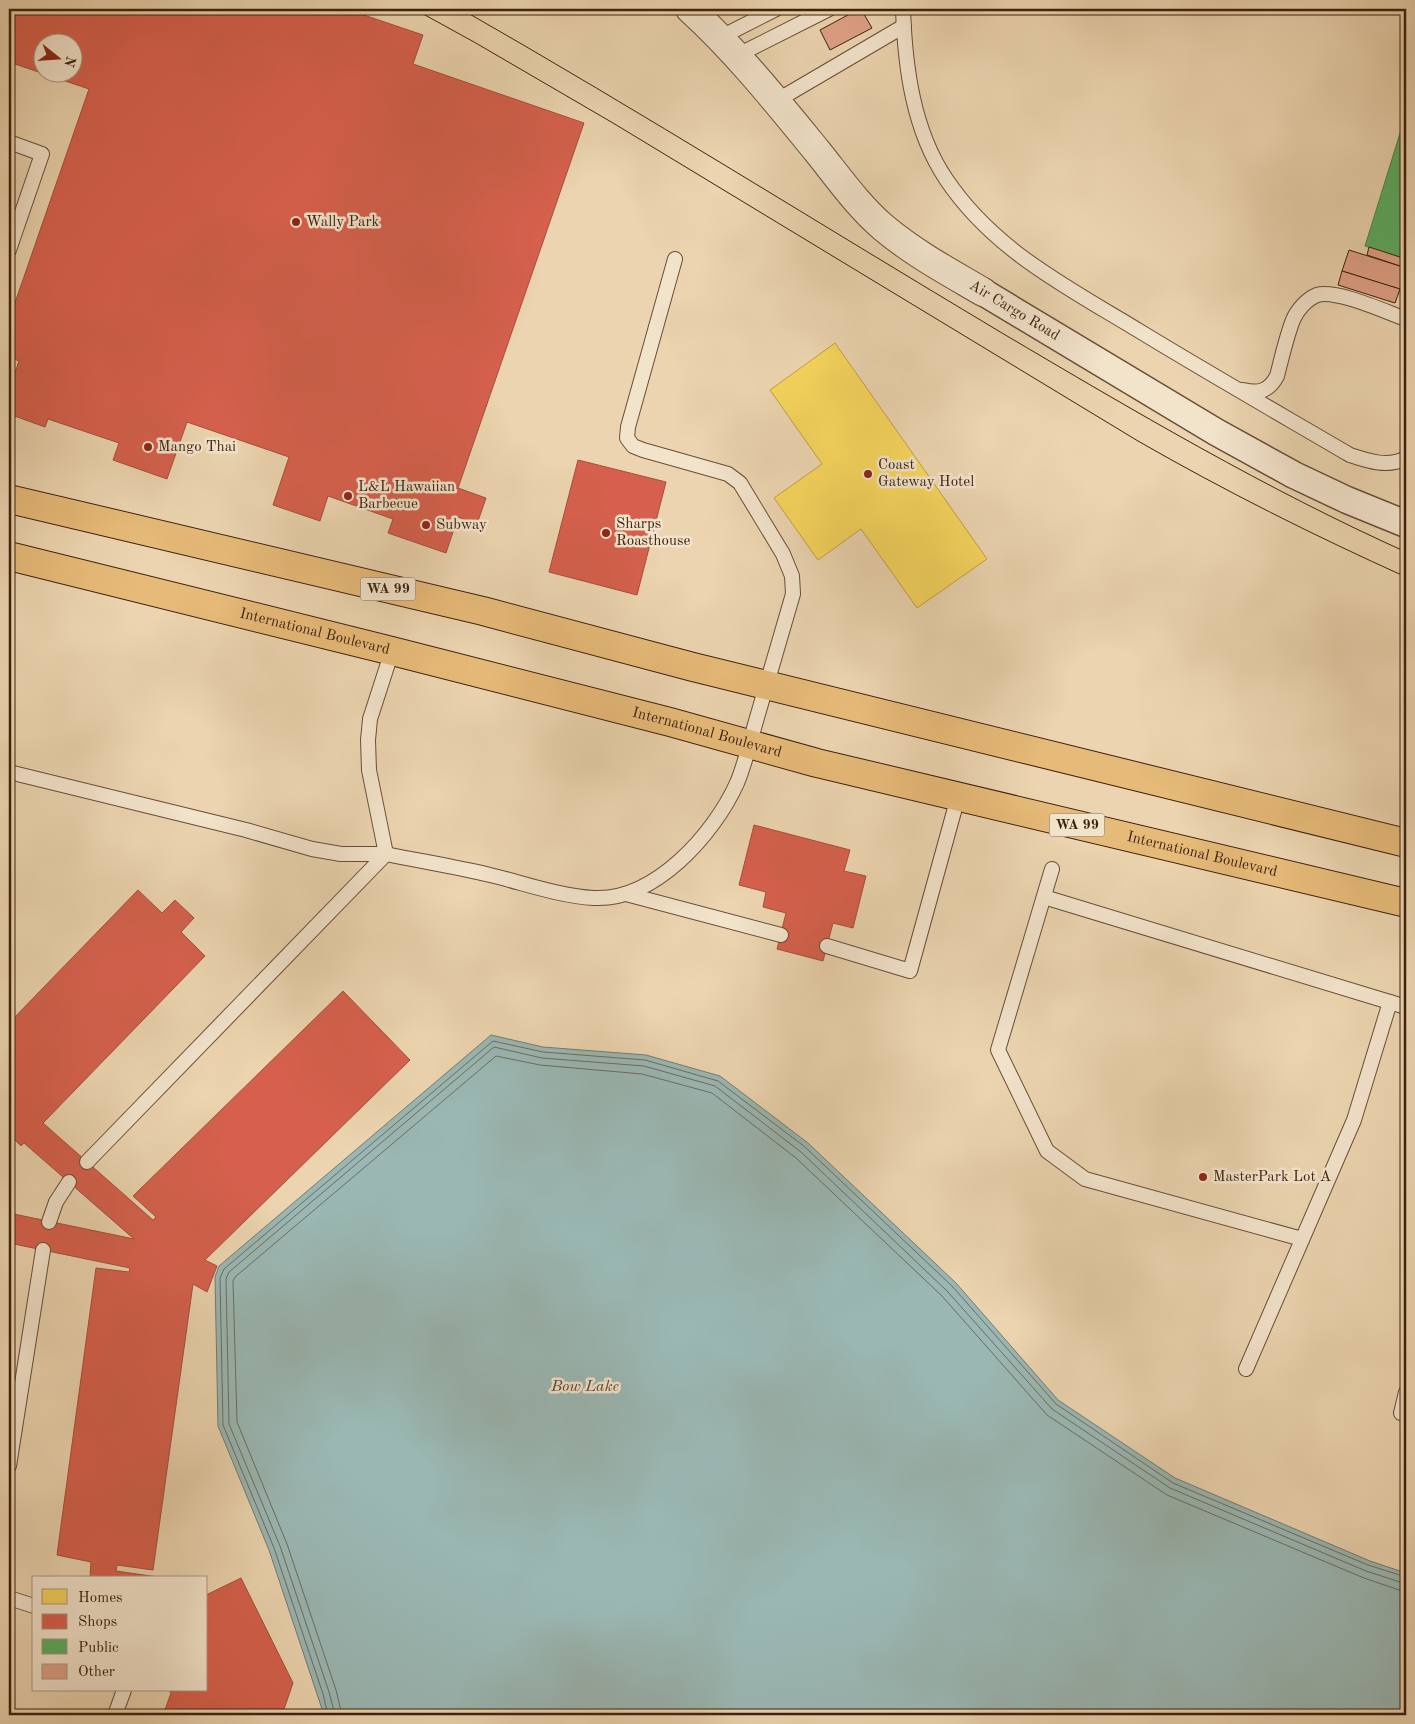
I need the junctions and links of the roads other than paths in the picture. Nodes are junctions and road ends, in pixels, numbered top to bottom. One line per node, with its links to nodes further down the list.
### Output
1 (690, 9): 6 (street, Air Cargo Road)
2 (776, 9): 6 (lane)
3 (829, 9): 6 (lane)
4 (904, 9): 5 (lane)
5 (904, 26): 7 (lane); 13 (lane)
6 (728, 47): 7 (street, Air Cargo Road)
7 (776, 101): 11 (street, Air Cargo Road)
8 (9, 142): 9 (lane)
9 (9, 250)
10 (674, 259): 19 (lane)
11 (983, 292): 16 (street, Air Cargo Road)
12 (1406, 319): 13 (lane)
13 (1235, 388): 14 (lane)
14 (1406, 458)
15 (9, 499): 19 (main road, WA 99)
16 (1406, 524)
17 (9, 556): 18 (main road, International Boulevard / WA 99)
18 (392, 651): 20 (main road, International Boulevard / WA 99); 24 (lane)
19 (767, 684): 20 (lane); 23 (main road, WA 99)
20 (749, 744): 22 (main road, International Boulevard / WA 99); 26 (lane)
21 (9, 772): 24 (lane)
22 (958, 797): 28 (main road, International Boulevard / WA 99); 30 (lane)
23 (1406, 843)
24 (386, 854): 26 (lane); 33 (lane)
25 (1052, 869): 27 (lane)
26 (626, 894): 29 (lane)
27 (1044, 897): 31 (lane); 36 (lane)
28 (1406, 904)
29 (781, 935)
30 (827, 946)
31 (1390, 1002): 32 (lane); 36 (lane)
32 (1406, 1007)
33 (87, 1162)
34 (69, 1182): 35 (lane)
35 (48, 1222)
36 (1302, 1239): 38 (lane)
37 (43, 1250): 41 (lane)
38 (1246, 1369)
39 (1406, 1392): 40 (lane)
40 (1406, 1414)
41 (9, 1466)
42 (9, 1598): 43 (lane)
43 (32, 1605)
44 (123, 1692): 45 (lane)
45 (115, 1715)

